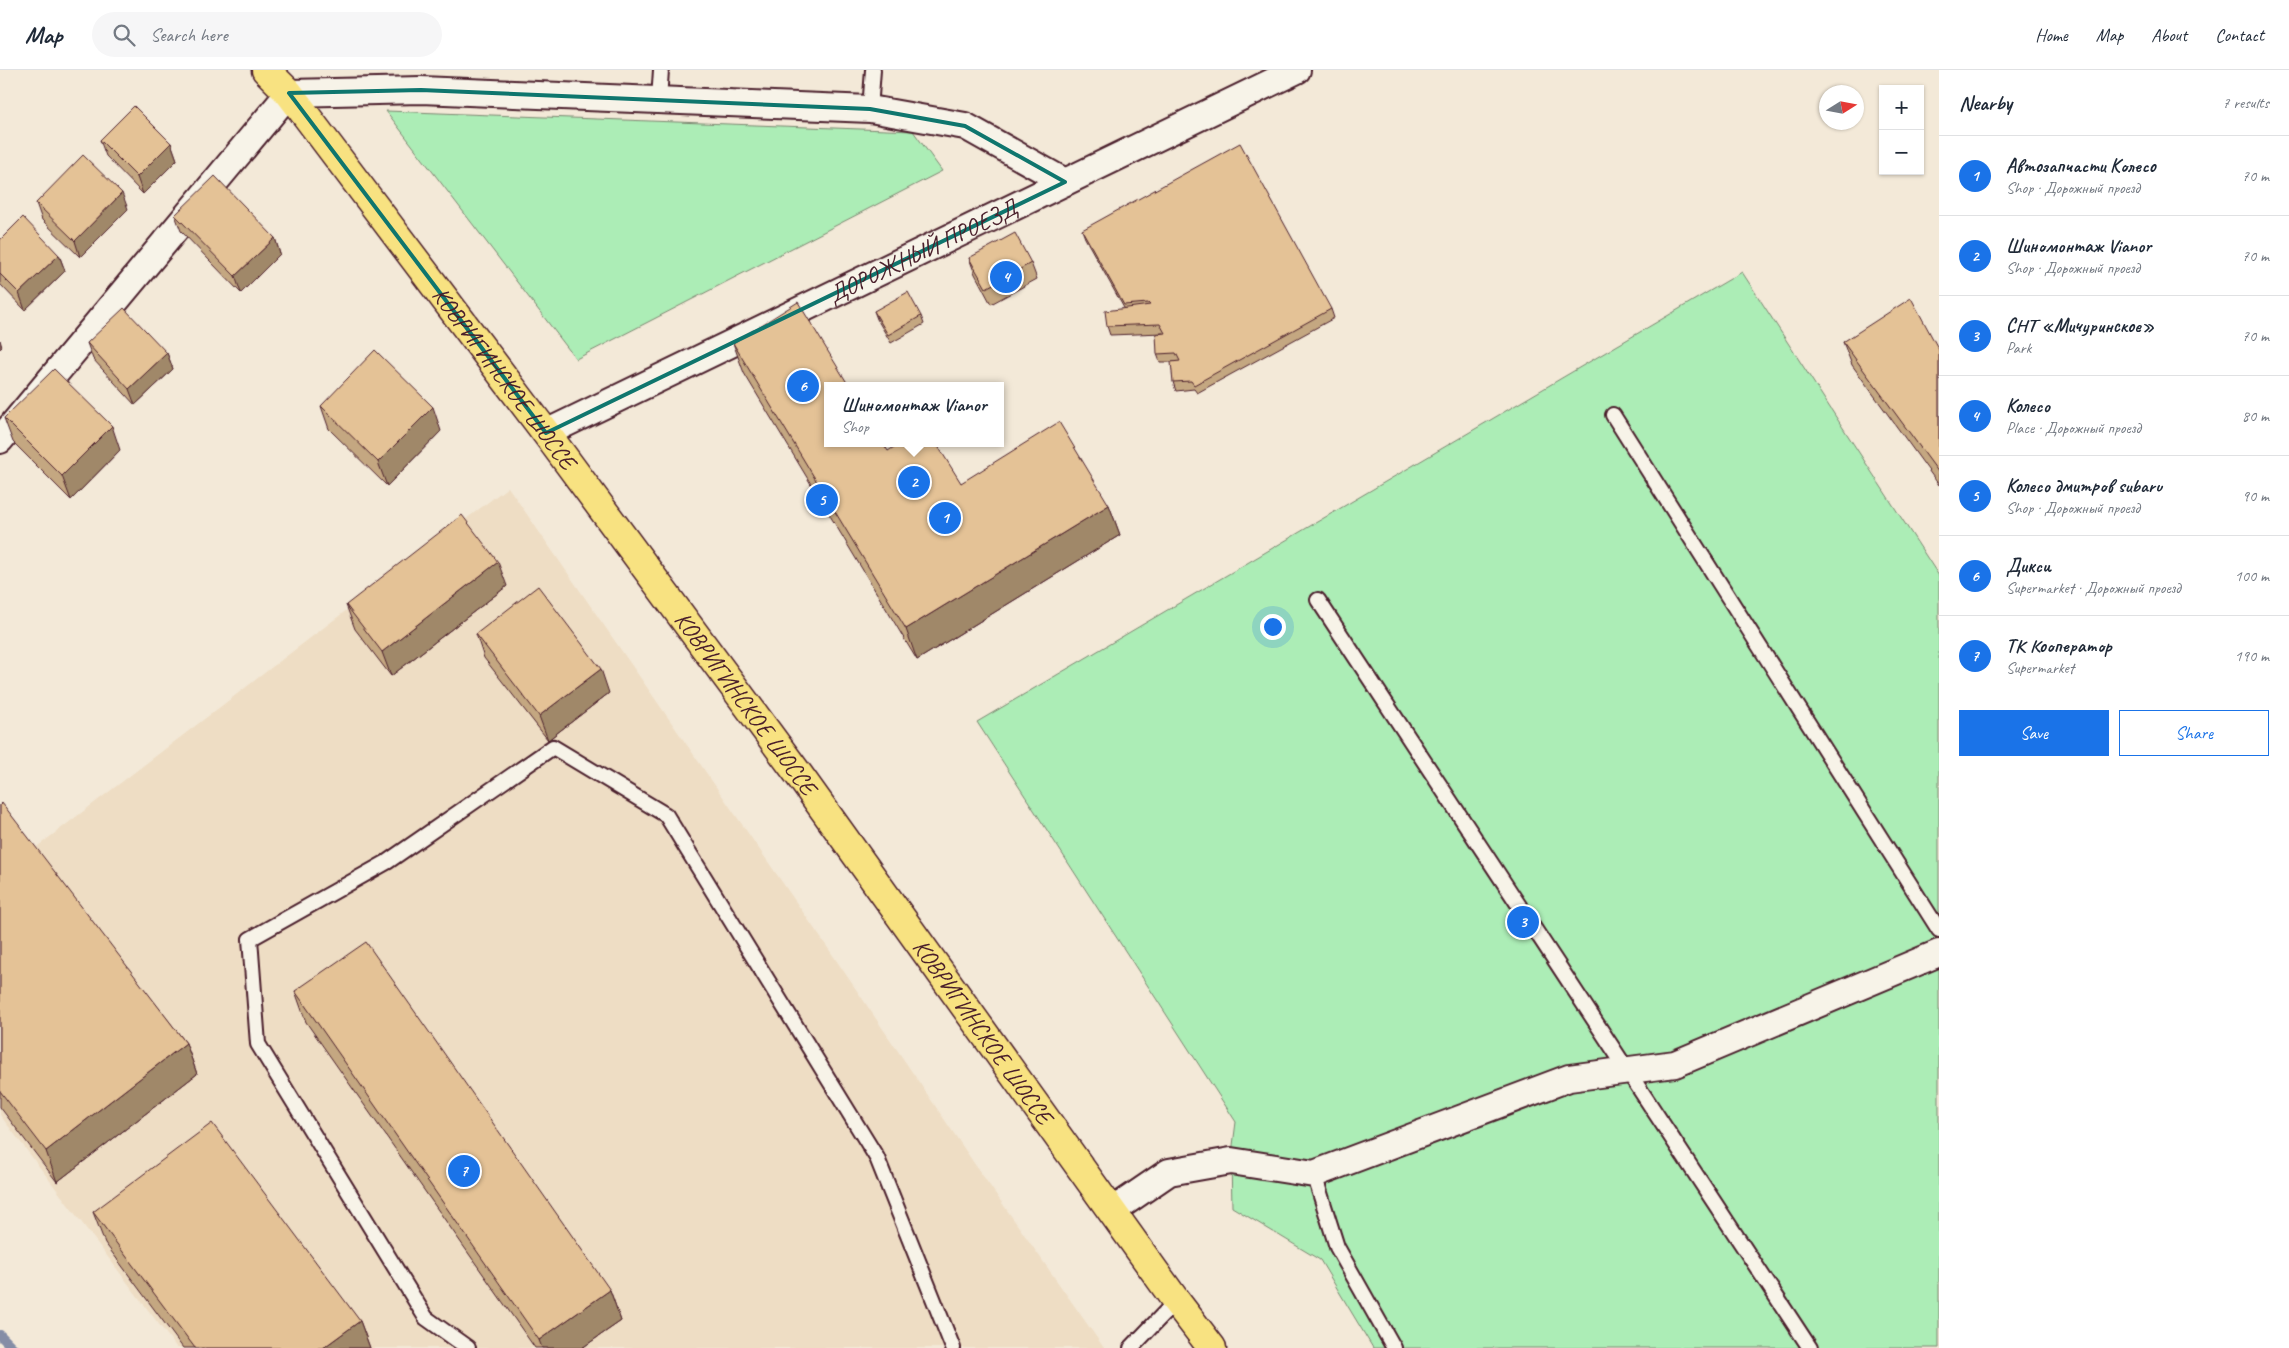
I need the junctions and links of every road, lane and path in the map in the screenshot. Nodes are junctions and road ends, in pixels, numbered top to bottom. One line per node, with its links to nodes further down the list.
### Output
1 (266, 70): 5 (main road, КОВРИГИНСКОЕ ШОССЕ)
2 (661, 70): 6 (lane)
3 (873, 70): 7 (lane)
4 (1297, 70): 8 (street, ДОРОЖНЫЙ ПРОЕЗД)
5 (289, 93): 6 (street); 10 (main road, КОВРИГИНСКОЕ ШОССЕ); 11 (street)
6 (659, 100): 7 (street)
7 (870, 109): 8 (street)
8 (1065, 182): 10 (street, ДОРОЖНЫЙ ПРОЕЗД)
9 (1613, 415): 13 (lane)
10 (546, 433): 17 (main road, КОВРИГИНСКОЕ ШОССЕ)
11 (0, 440)
12 (1318, 600): 15 (lane)
13 (1939, 930)
14 (1939, 953): 15 (street)
15 (1628, 1070): 16 (street); 24 (lane)
16 (1314, 1174): 17 (street); 23 (lane)
17 (1112, 1211): 18 (main road, КОВРИГИНСКОЕ ШОССЕ)
18 (1176, 1301): 21 (lane); 22 (main road, КОВРИГИНСКОЕ ШОССЕ)
19 (468, 1348): 20 (lane)
20 (953, 1348)
21 (1131, 1348)
22 (1212, 1348)
23 (1394, 1348)
24 (1810, 1348)

